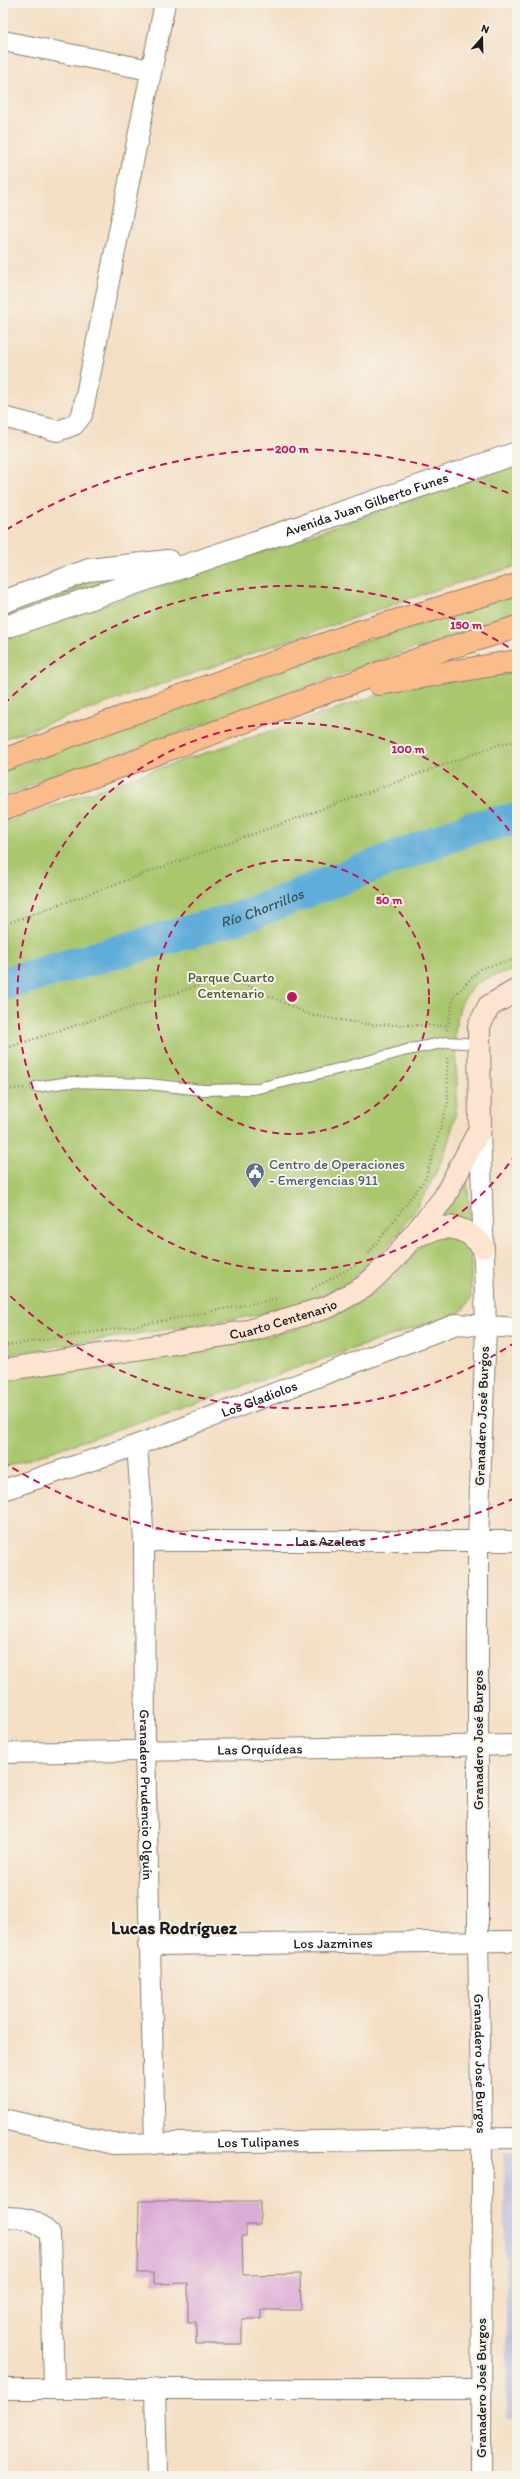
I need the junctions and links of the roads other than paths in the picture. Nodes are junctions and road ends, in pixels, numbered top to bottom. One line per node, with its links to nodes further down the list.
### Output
1 (165, 3): 3 (street)
2 (3, 41): 3 (street)
3 (150, 70): 4 (street)
4 (3, 417)
5 (517, 453): 6 (street, Avenida Juan Gilberto Funes)
6 (217, 556): 10 (street, Avenida Juan Gilberto Funes); 12 (street, Avenida Juan Gilberto Funes)
7 (517, 576): 9 (highway)
8 (517, 585): 9 (highway)
9 (464, 600): 15 (highway)
10 (3, 602)
11 (517, 627): 14 (highway)
12 (3, 628)
13 (517, 661): 14 (highway)
14 (324, 692): 16 (highway)
15 (3, 760)
16 (3, 809)
17 (517, 990): 18 (main road, Granadero José Burgos)
18 (478, 1044): 19 (lane); 20 (main road, Granadero José Burgos)
19 (36, 1087)
20 (480, 1129): 21 (main road, Cuarto Centenario); 22 (street, Granadero José Burgos)
21 (411, 1238): 22 (main road); 25 (main road, Cuarto Centenario)
22 (483, 1247): 23 (street, Granadero José Burgos)
23 (486, 1327): 24 (street, Los Gladiolos); 26 (street, Los Gladiolos); 30 (street, Granadero José Burgos)
24 (517, 1328)
25 (3, 1370)
26 (137, 1445): 27 (street, Los Gladiolos); 28 (street, Granadero Prudencio Olguín)
27 (3, 1490)
28 (144, 1541): 30 (street, Las Azaleas); 33 (street, Granadero Prudencio Olguín)
29 (517, 1541): 30 (street, Las Azaleas)
30 (478, 1542): 32 (street, Granadero José Burgos)
31 (517, 1744): 32 (street, Las Orquídeas)
32 (479, 1745): 33 (street, Las Orquídeas); 36 (street, Granadero José Burgos)
33 (145, 1750): 34 (street, Las Orquídeas); 37 (street, Granadero Prudencio Olguín)
34 (3, 1753)
35 (517, 1941): 36 (street, Los Jazmines)
36 (478, 1942): 37 (street, Los Jazmines); 39 (street, Granadero José Burgos)
37 (148, 1945): 41 (street, Granadero Prudencio Olguín)
38 (3, 2119): 41 (street, Los Tulipanes)
39 (482, 2138): 40 (street, Los Tulipanes); 41 (street, Los Tulipanes); 46 (street, Granadero José Burgos)
40 (517, 2138)
41 (155, 2144)
42 (3, 2217): 43 (street)
43 (54, 2388): 44 (street); 45 (street)
44 (155, 2388): 46 (street); 47 (street)
45 (3, 2389)
46 (480, 2389): 48 (street, Granadero José Burgos)
47 (157, 2476)
48 (481, 2476)

